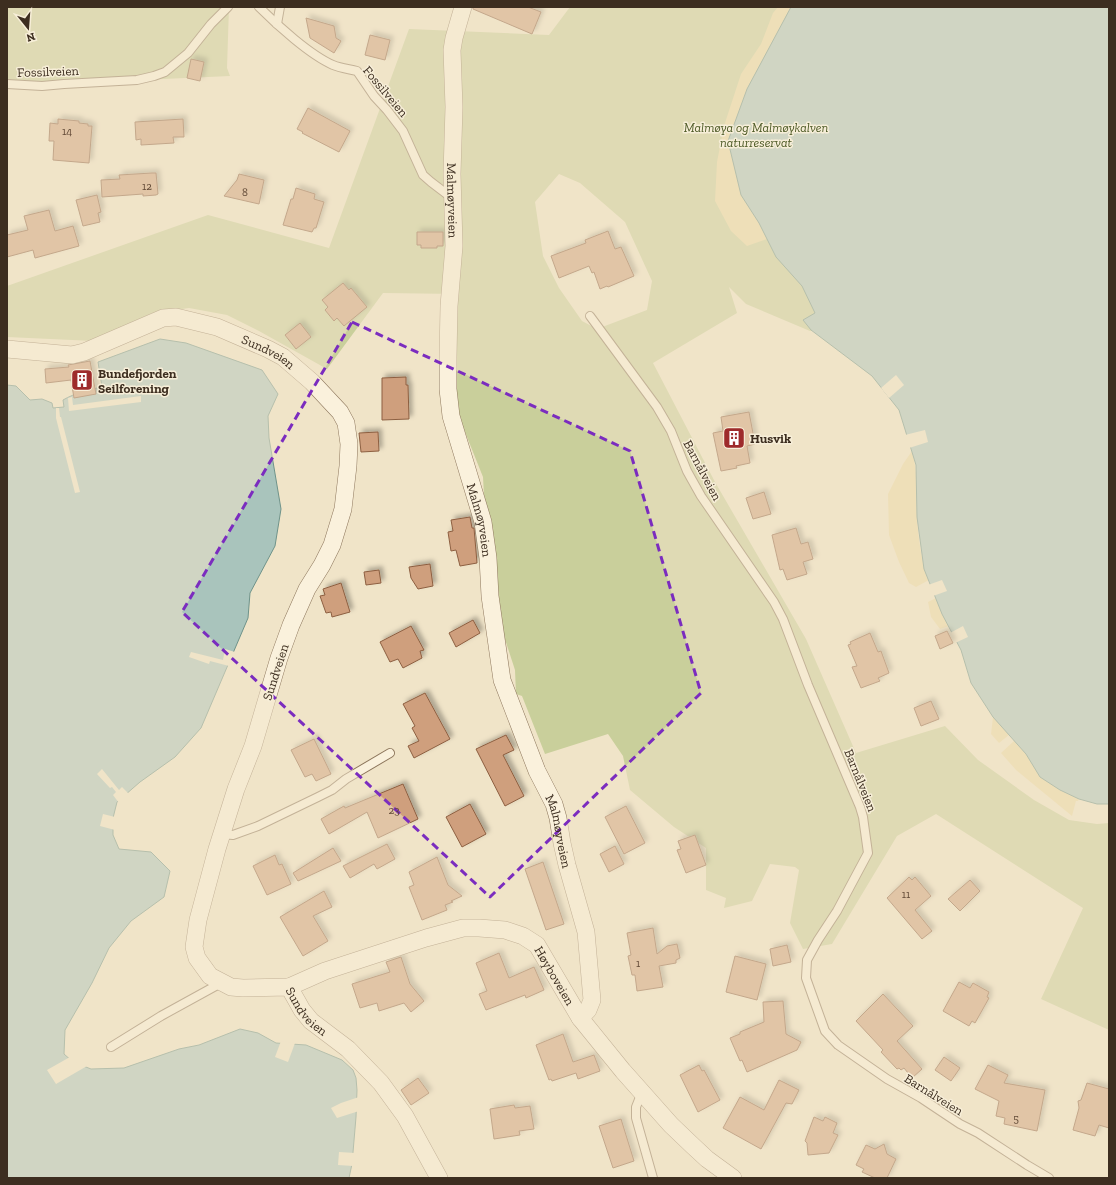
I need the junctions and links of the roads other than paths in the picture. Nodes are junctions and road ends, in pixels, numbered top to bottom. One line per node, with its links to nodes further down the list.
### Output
1 (228, 7): 6 (lane, Fossilveien)
2 (259, 7): 5 (lane, Fossilveien)
3 (280, 7): 5 (lane)
4 (463, 7): 7 (street, Malmøyveien)
5 (277, 24): 7 (lane, Fossilveien)
6 (7, 84)
7 (453, 198): 14 (street, Malmøyveien)
8 (590, 316): 20 (lane, Barnålveien)
9 (7, 349): 11 (street, Sundveien)
10 (390, 753): 11 (lane)
11 (222, 834): 12 (street, Sundveien)
12 (221, 983): 13 (street, Sundveien); 15 (lane)
13 (289, 987): 14 (street, Høyboveien); 17 (street, Sundveien)
14 (580, 1018): 16 (street, Høyboveien)
15 (111, 1047)
16 (642, 1092): 18 (lane); 19 (street, Høyboveien)
17 (439, 1178)
18 (653, 1178)
19 (733, 1178)
20 (1049, 1178)

